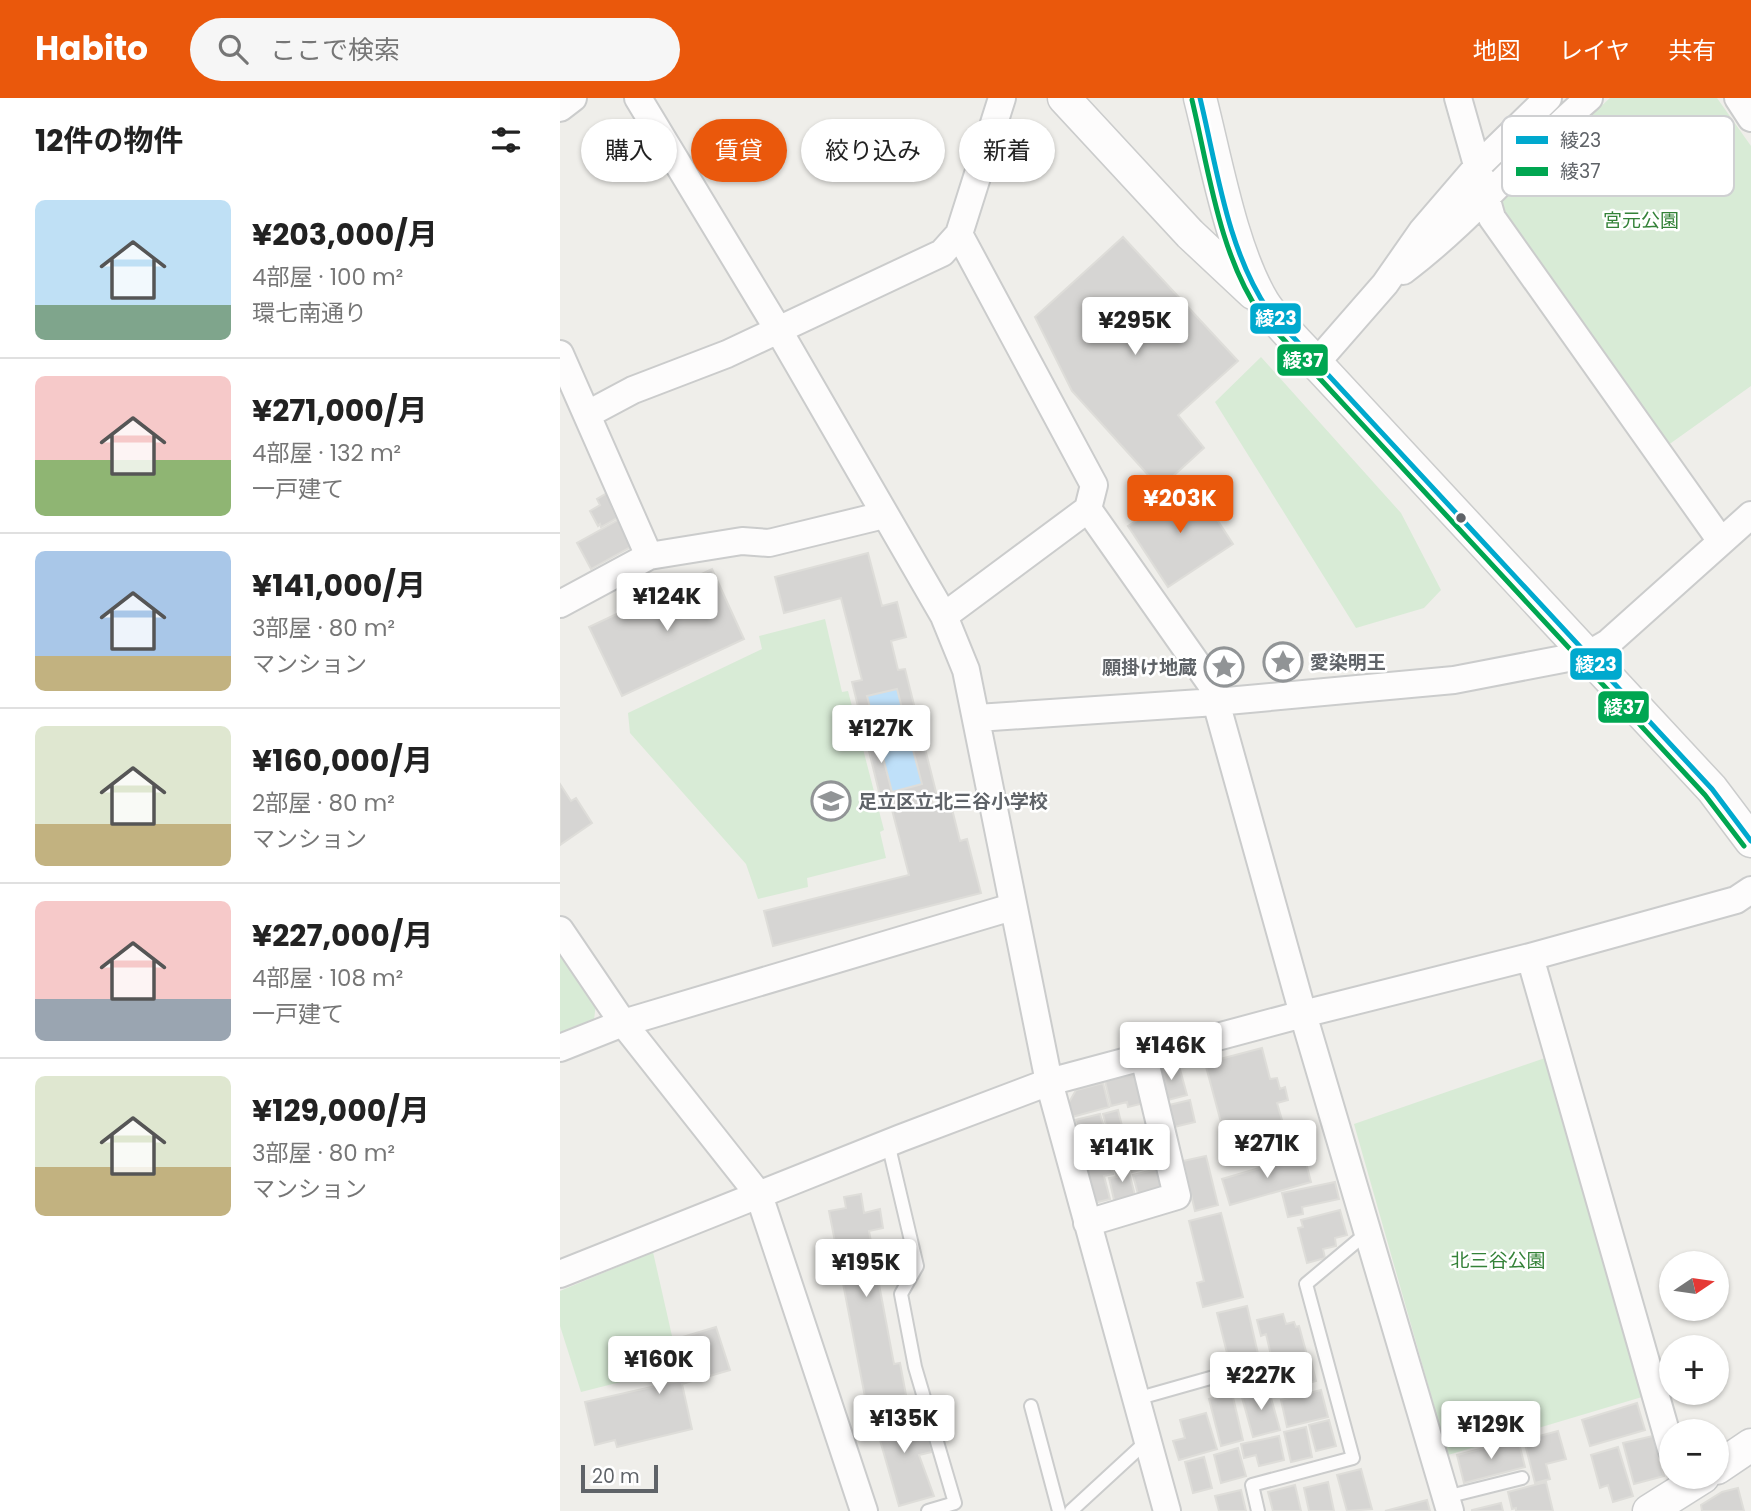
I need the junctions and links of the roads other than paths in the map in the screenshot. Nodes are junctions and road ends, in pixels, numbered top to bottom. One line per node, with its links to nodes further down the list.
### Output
1 (573, 98): 10 (street)
2 (638, 98): 21 (street)
3 (1002, 98): 18 (street)
4 (1064, 98): 20 (street)
5 (1200, 98): 20 (street)
6 (1458, 98): 15 (street)
7 (1548, 98): 11 (street)
8 (1589, 98): 12 (street)
9 (1738, 98): 13 (street)
10 (560, 108)
11 (1529, 116)
12 (1569, 116)
13 (1751, 118)
14 (1502, 143): 15 (street)
15 (1477, 167): 17 (street); 19 (street)
16 (1502, 180): 17 (street)
17 (1485, 197): 19 (street); 28 (street)
18 (958, 234): 21 (street); 25 (street)
19 (1385, 284): 23 (street)
20 (1264, 303): 23 (street)
21 (779, 331): 24 (street); 26 (street)
22 (560, 354): 24 (street)
23 (1317, 363): 32 (street)
24 (587, 414): 29 (street)
25 (1088, 509): 31 (street); 33 (street)
26 (884, 514): 29 (street); 31 (street)
27 (1751, 515): 28 (street)
28 (1721, 541): 32 (street)
29 (649, 556): 30 (street)
30 (560, 604)
31 (944, 616): 34 (street)
32 (1589, 654): 33 (street); 35 (street)
33 (1216, 702): 34 (street); 40 (street)
34 (976, 719): 37 (street)
35 (1751, 841)
36 (1751, 890): 39 (street)
37 (1012, 907): 41 (street); 44 (street)
38 (560, 930): 41 (street)
39 (1530, 957): 40 (street); 53 (street)
40 (1303, 1014): 43 (street); 48 (street)
41 (623, 1023): 42 (street); 46 (street)
42 (560, 1048)
43 (1144, 1057): 44 (street); 47 (street)
44 (1049, 1082): 45 (street); 47 (street)
45 (888, 1143): 46 (street); 61 (lane)
46 (759, 1195): 49 (street); 60 (street)
47 (1087, 1223): 51 (street)
48 (1367, 1232): 59 (street); 65 (lane)
49 (560, 1274)
50 (1228, 1373): 51 (lane)
51 (1136, 1399): 54 (street)
52 (1031, 1406): 62 (lane)
53 (1662, 1419)
54 (1147, 1441): 63 (lane); 64 (street)
55 (1751, 1446): 56 (street)
56 (1729, 1460)
57 (1522, 1478): 59 (lane)
58 (1688, 1489): 66 (street)
59 (1448, 1504)
60 (864, 1511)
61 (928, 1511)
62 (1059, 1511)
63 (1071, 1511)
64 (1167, 1511)
65 (1258, 1511)
66 (1649, 1511)

